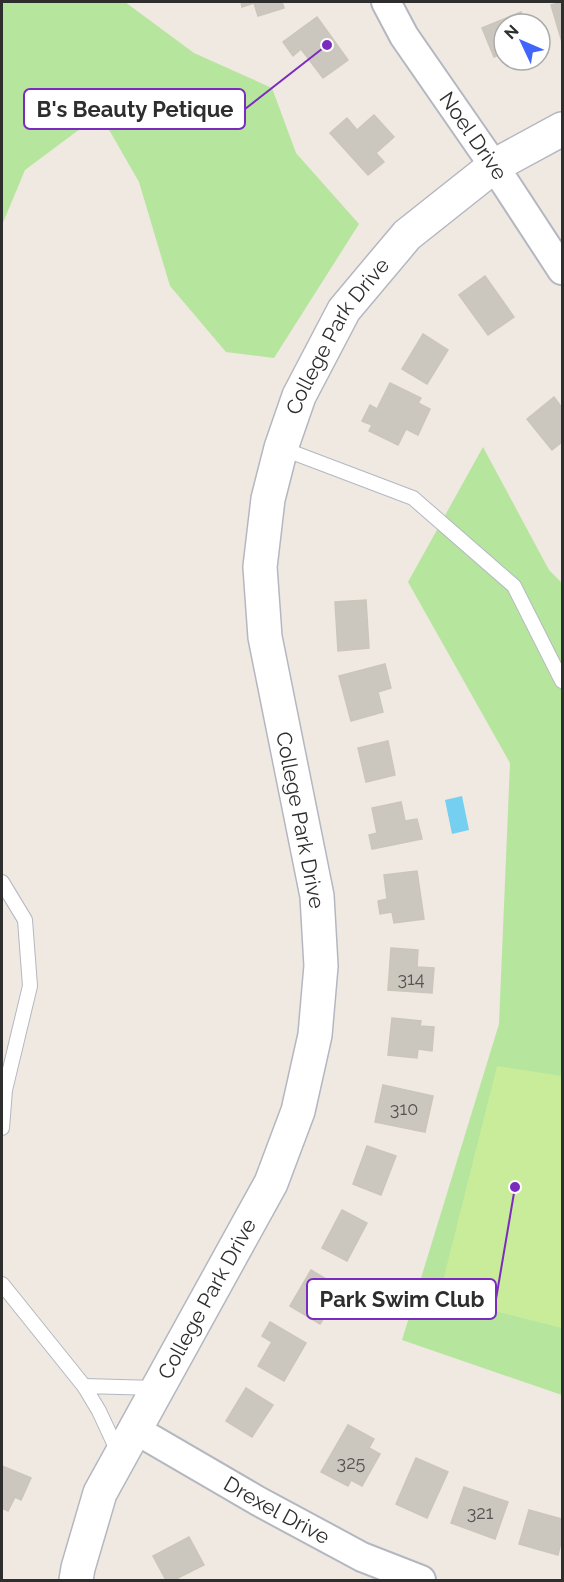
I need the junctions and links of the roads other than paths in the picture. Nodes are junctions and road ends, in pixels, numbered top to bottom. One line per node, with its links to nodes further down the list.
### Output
1 (386, 2): 3 (street, Noel Drive)
2 (562, 129): 3 (street, College Park Drive)
3 (494, 166): 4 (street, Noel Drive); 5 (street, College Park Drive)
4 (562, 270)
5 (281, 448): 6 (lane); 11 (street, College Park Drive)
6 (562, 681)
7 (2, 882): 8 (lane)
8 (2, 1128)
9 (2, 1284): 10 (lane)
10 (84, 1386): 11 (lane); 12 (lane)
11 (158, 1388): 12 (street, College Park Drive)
12 (128, 1443): 13 (street, College Park Drive); 14 (street, Drexel Drive)
13 (76, 1581)
14 (421, 1581)

